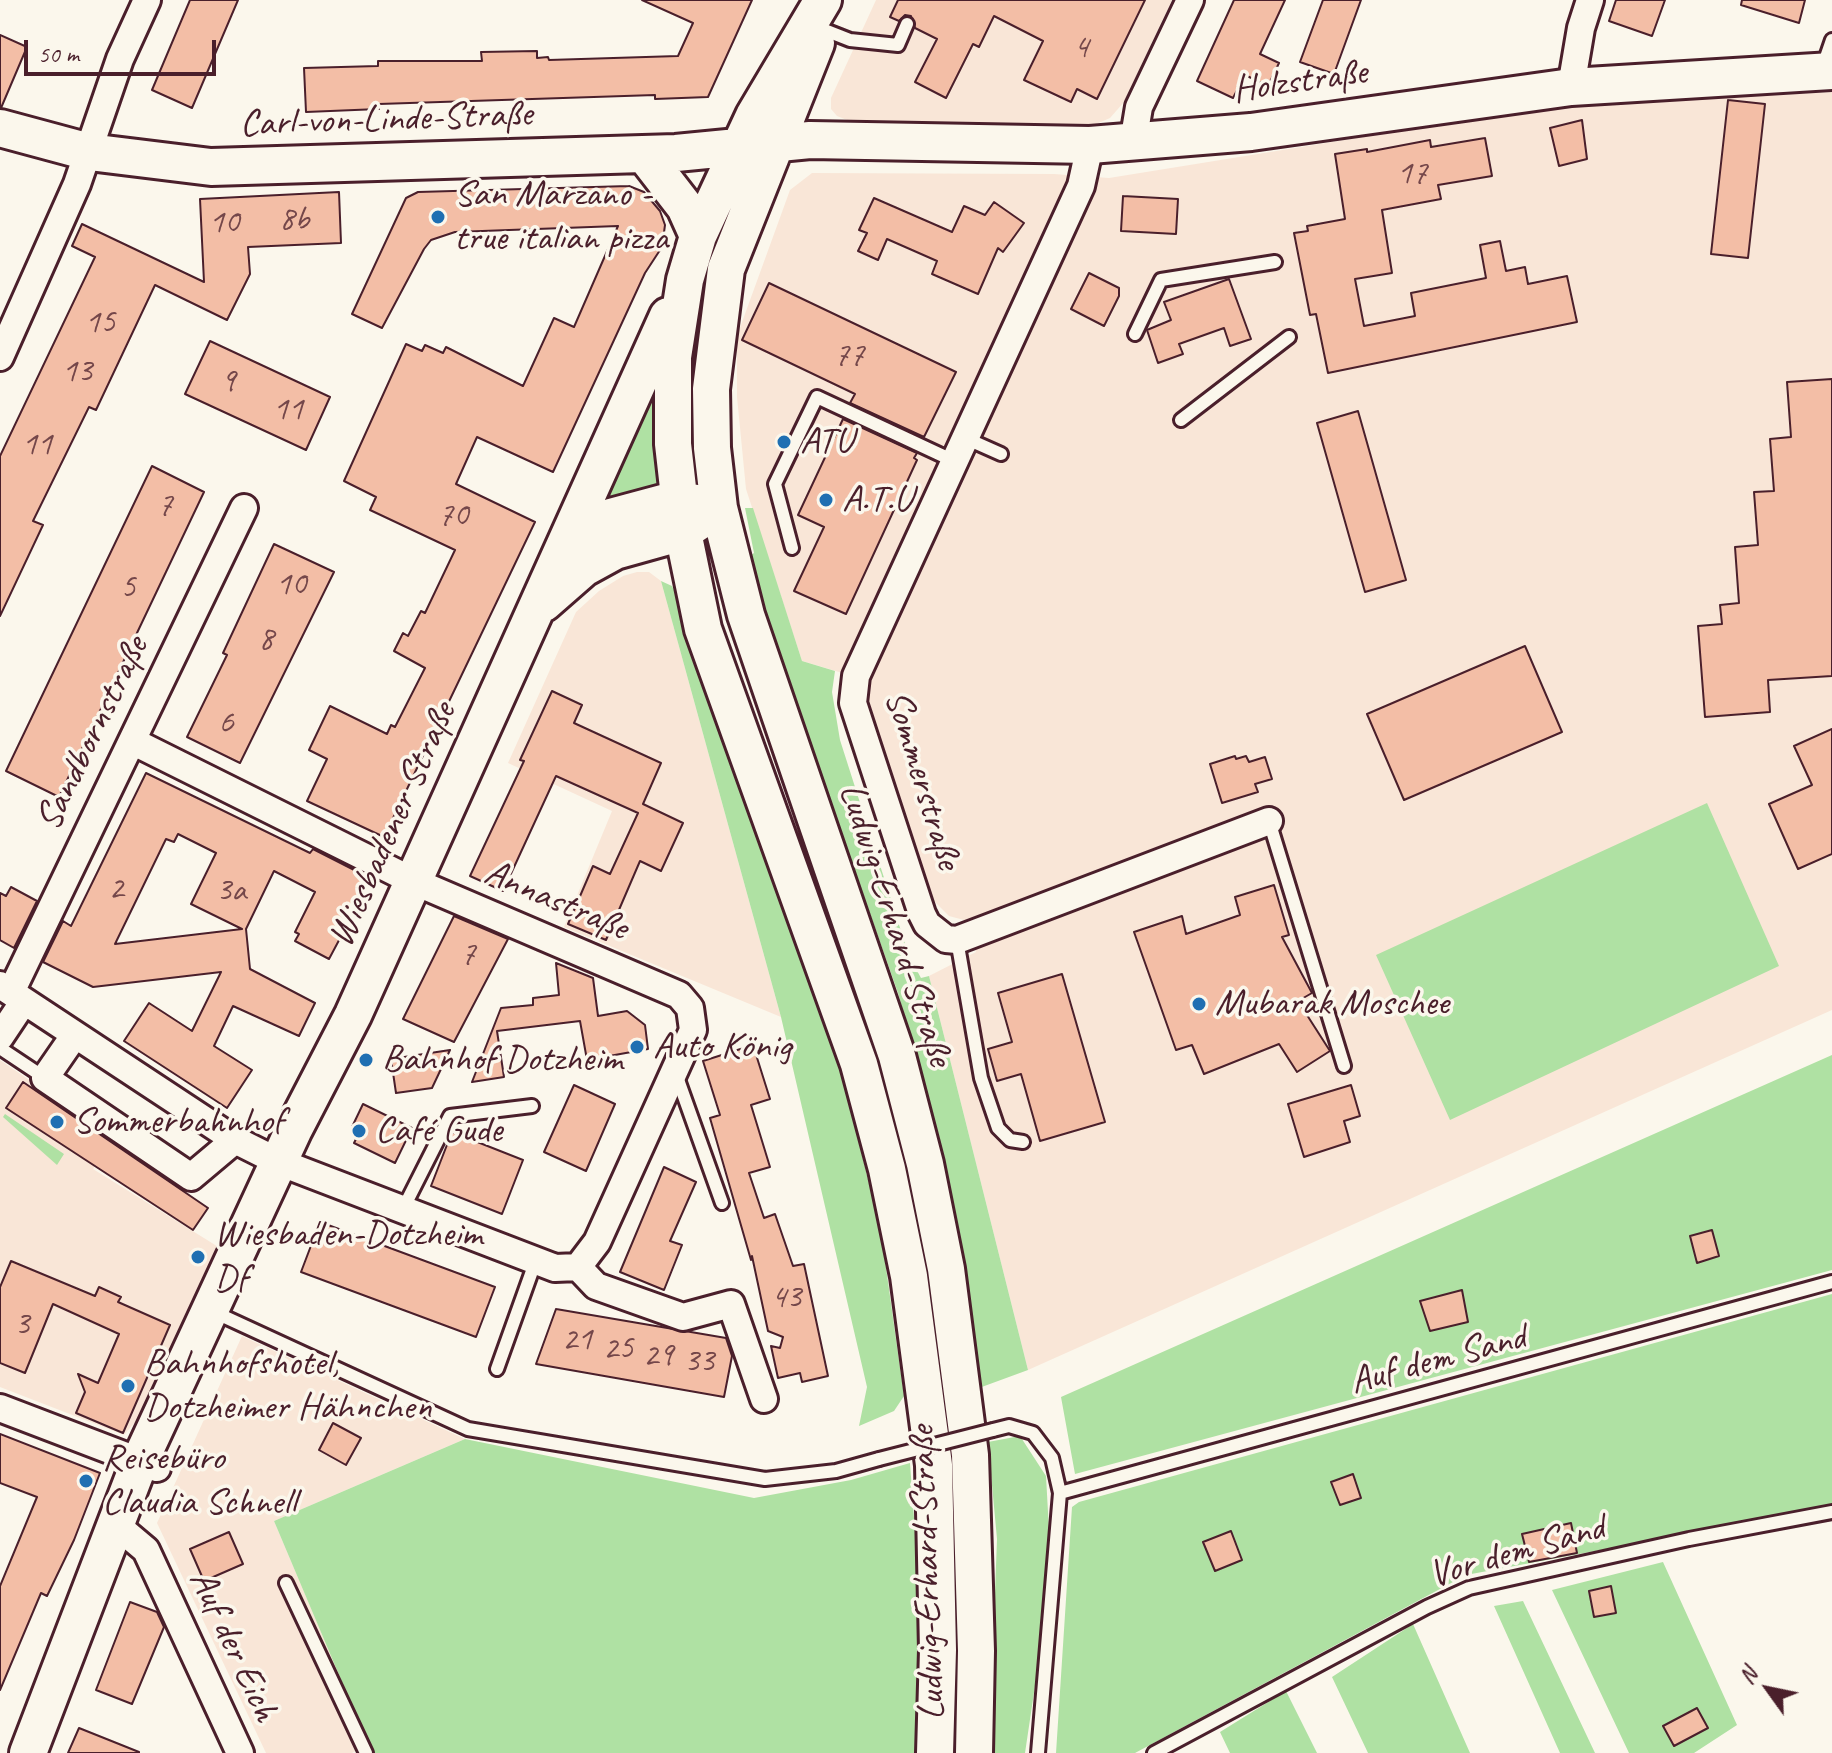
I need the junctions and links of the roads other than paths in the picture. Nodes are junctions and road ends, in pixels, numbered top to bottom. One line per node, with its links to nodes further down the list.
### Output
1 (147, 0): 13 (street)
2 (1190, 0): 10 (street)
3 (1590, 0): 7 (street)
4 (825, 10): 5 (lane); 9 (street, Ludwig-Erhard-Straße); 12 (street, Ludwig-Erhard-Straße)
5 (907, 24)
6 (1828, 61): 7 (street, Holzstraße)
7 (1571, 87): 10 (street, Holzstraße)
8 (0, 128): 13 (street, Carl-von-Linde-Straße)
9 (778, 141): 11 (street, Holzstraße); 12 (street, Carl-von-Linde-Straße); 25 (street, Ludwig-Erhard-Straße)
10 (1133, 143): 11 (street, Holzstraße)
11 (1090, 145): 22 (street, Sommerstraße)
12 (740, 146): 14 (street, Carl-von-Linde-Straße); 15 (street, Ludwig-Erhard-Straße)
13 (89, 152): 14 (street, Carl-von-Linde-Straße); 20 (street)
14 (644, 154): 15 (street)
15 (698, 236): 17 (street, Ludwig-Erhard-Straße)
16 (1275, 262): 18 (lane)
17 (685, 280): 26 (street, Ludwig-Erhard-Straße); 28 (street)
18 (1135, 334)
19 (1289, 337): 21 (lane)
20 (0, 357)
21 (1181, 420)
22 (959, 450): 23 (lane); 27 (lane); 33 (street, Sommerstraße)
23 (1001, 454)
24 (244, 508): 30 (street, Sandbornstraße)
25 (719, 508): 26 (street, Wiesbadener Straße); 64 (street, Ludwig-Erhard-Straße)
26 (680, 516): 28 (street, Wiesbadener Straße); 29 (street, Wiesbadener Straße); 63 (street, Ludwig-Erhard-Straße)
27 (792, 548)
28 (557, 560): 29 (street, Wiesbadener Straße)
29 (533, 616): 32 (street, Wiesbadener Straße)
30 (132, 741): 32 (street, Annastraße); 34 (street, Sandbornstraße)
31 (1269, 821): 33 (street); 38 (lane)
32 (413, 881): 39 (street, Annastraße); 44 (street, Wiesbadener Straße)
33 (957, 940): 43 (lane)
34 (11, 993): 35 (street); 36 (street, Sandbornstraße)
35 (74, 1036): 40 (street); 42 (street)
36 (0, 1037)
37 (0, 1048): 40 (lane)
38 (1344, 1066)
39 (674, 1071): 45 (lane); 48 (street, Annastraße)
40 (45, 1078): 42 (street)
41 (532, 1106): 46 (lane)
42 (235, 1140): 44 (street)
43 (1023, 1142)
44 (286, 1166): 46 (street); 50 (street, Wiesbadener Straße)
45 (722, 1203)
46 (402, 1211): 47 (street)
47 (536, 1260): 48 (street); 51 (lane)
48 (578, 1267): 52 (street)
49 (1832, 1282): 55 (lane, Auf dem Sand)
50 (219, 1314): 54 (street, Wiesbadener Straße); 55 (lane, bridge)
51 (497, 1369)
52 (764, 1399)
53 (0, 1408): 54 (street)
54 (148, 1464): 57 (street, Wiesbadener Straße); 59 (street, Wiesbadener Straße)
55 (1060, 1493): 65 (lane)
56 (1832, 1512): 66 (lane, Vor dem Sand)
57 (127, 1534): 59 (street, Wiesbadener Straße); 61 (street, Auf der Eich)
58 (286, 1583): 62 (lane)
59 (57, 1684): 60 (street, Wiesbadener Straße)
60 (28, 1753)
61 (240, 1753)
62 (366, 1753)
63 (935, 1753)
64 (974, 1753)
65 (1038, 1753)
66 (1154, 1753)

